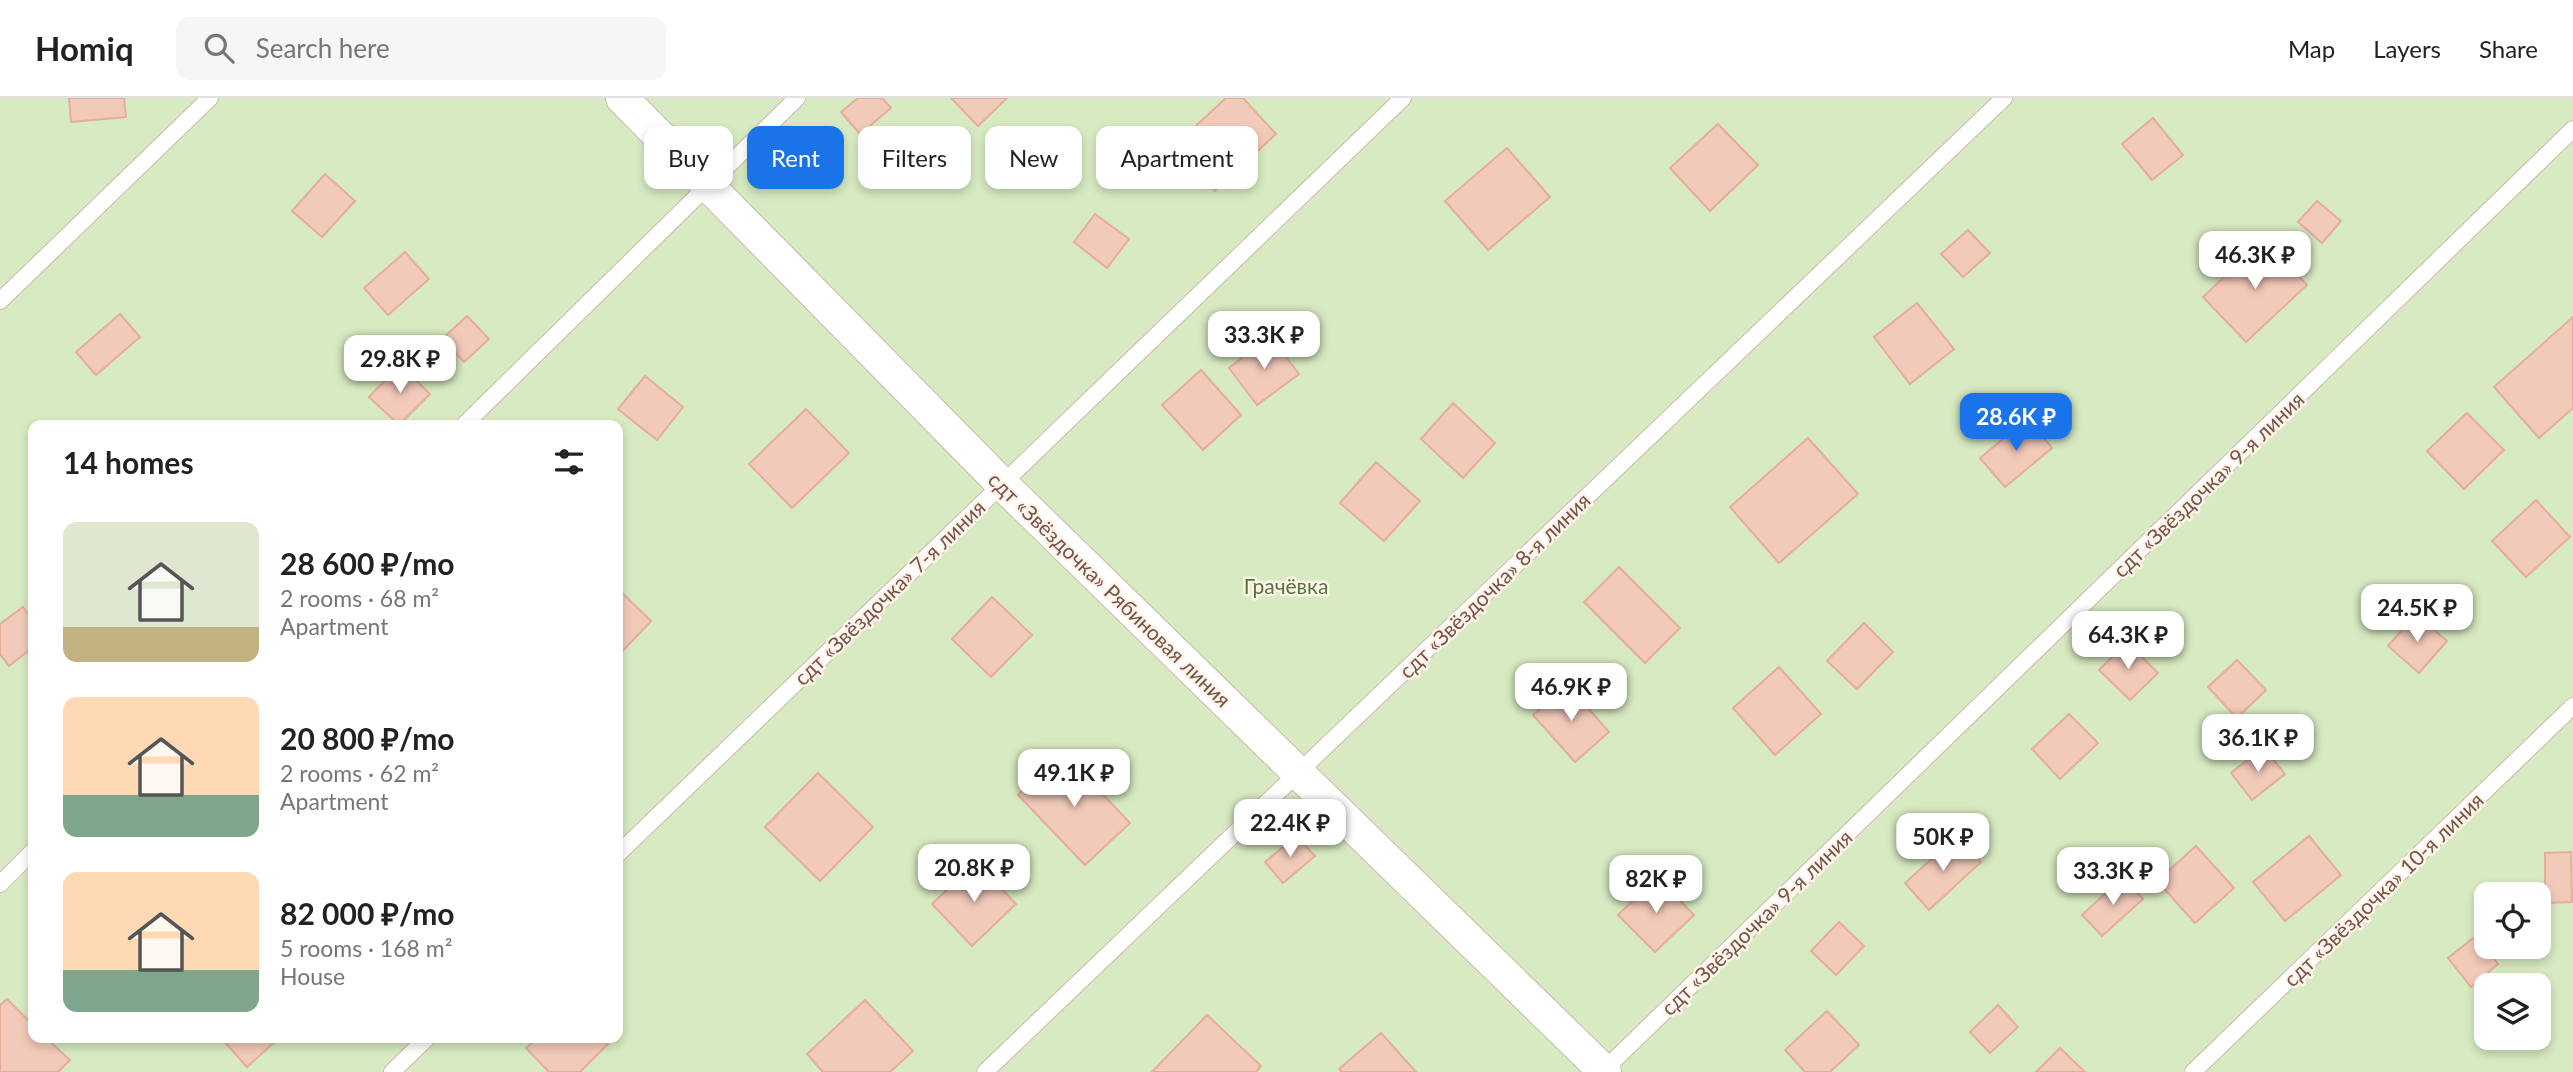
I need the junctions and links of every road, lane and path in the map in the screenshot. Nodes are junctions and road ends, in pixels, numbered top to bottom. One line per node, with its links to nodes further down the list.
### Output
1 (210, 98): 11 (lane)
2 (622, 98): 6 (street, сдт «Звёздочка» Рябиновая линия)
3 (797, 98): 8 (lane)
4 (1403, 98): 13 (lane, сдт «Звёздочка» 7-я линия)
5 (2004, 98): 15 (lane, сдт «Звёздочка» 8-я линия)
6 (650, 126)
7 (2573, 129): 20 (lane, сдт «Звёздочка» 9-я линия)
8 (733, 161)
9 (704, 189): 12 (lane)
10 (712, 189): 13 (street, сдт «Звёздочка» Рябиновая линия)
11 (0, 301)
12 (469, 420)
13 (1001, 483): 15 (street, сдт «Звёздочка» Рябиновая линия); 16 (lane, сдт «Звёздочка» 7-я линия)
14 (2573, 706): 23 (lane, сдт «Звёздочка» 10-я линия)
15 (1297, 772): 20 (street, сдт «Звёздочка» Рябиновая линия); 22 (lane, сдт «Звёздочка» 8-я линия)
16 (623, 849)
17 (28, 856): 18 (lane)
18 (0, 884)
19 (423, 1043): 21 (lane)
20 (1603, 1071)
21 (392, 1072)
22 (985, 1072)
23 (2193, 1072)

